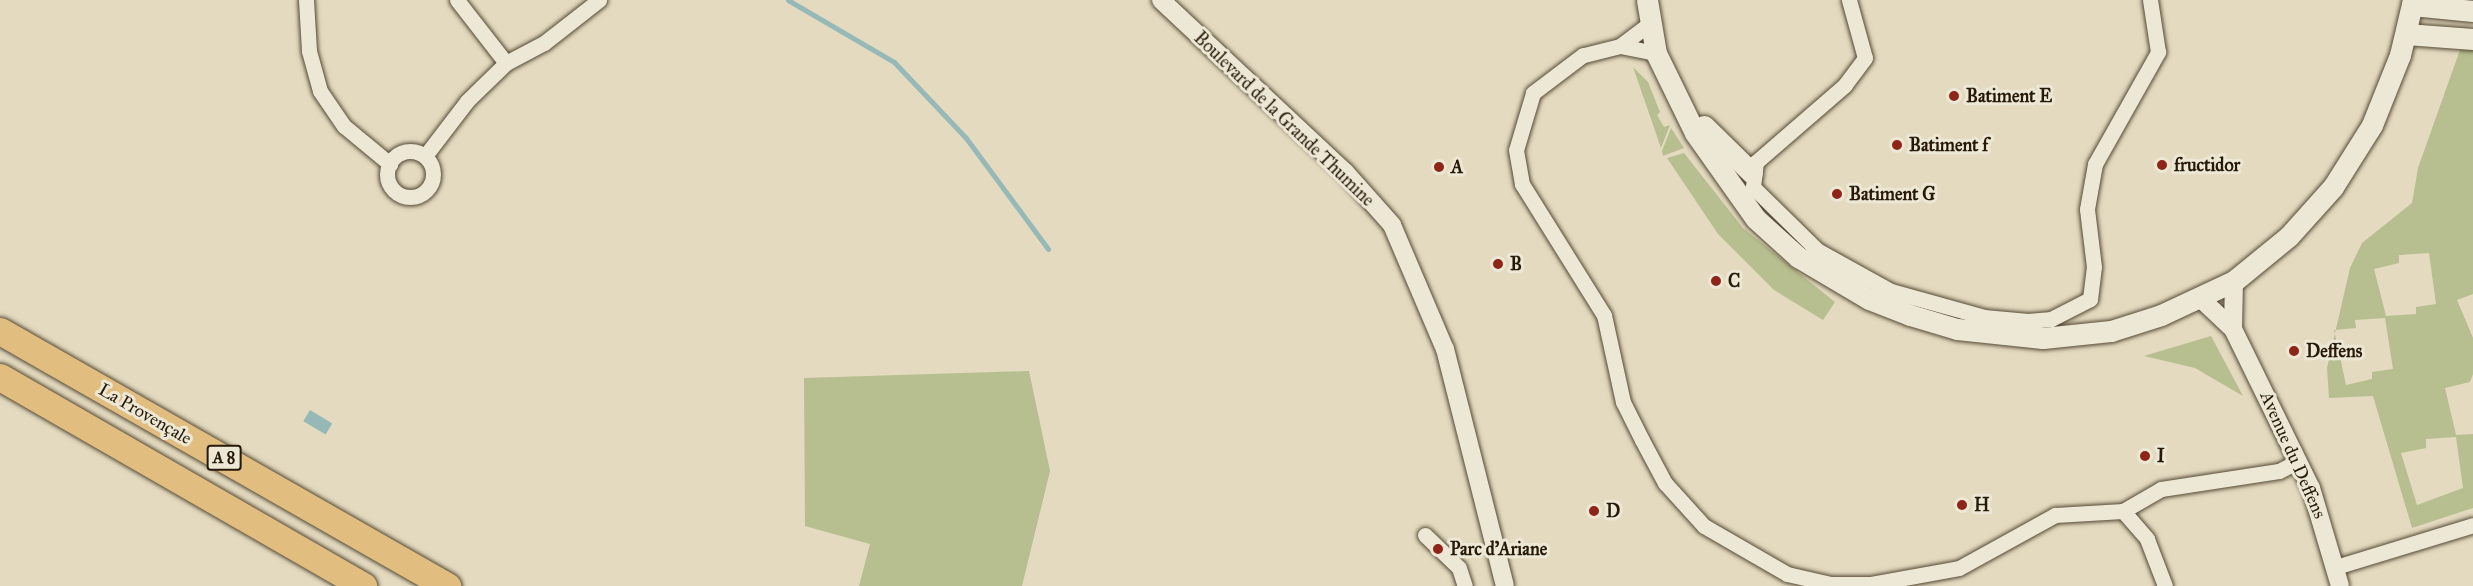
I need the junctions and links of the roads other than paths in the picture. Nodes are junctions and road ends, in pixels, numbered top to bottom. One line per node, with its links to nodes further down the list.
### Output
1 (306, 0): 18 (street)
2 (457, 0): 15 (street)
3 (599, 0): 15 (street)
4 (1161, 0): 34 (street, Boulevard de la Grande Thumine)
5 (1647, 0): 10 (main road)
6 (1850, 0): 19 (street)
7 (2150, 0): 19 (street)
8 (2413, 3): 9 (main road); 11 (main road)
9 (2473, 11)
10 (1648, 24): 13 (street); 14 (main road)
11 (2406, 34): 12 (main road); 20 (main road)
12 (2473, 39)
13 (1620, 46): 14 (street); 30 (street)
14 (1656, 53): 16 (main road)
15 (506, 63): 17 (street)
16 (1664, 72): 19 (main road); 21 (main road)
17 (425, 156): 18 (street); 18 (street)
18 (390, 164)
19 (1754, 168)
20 (2234, 281): 21 (main road); 22 (street, Avenue du Deffens)
21 (2200, 298): 22 (street, Avenue du Deffens)
22 (2233, 329): 25 (street, Avenue du Deffens)
23 (0, 331): 32 (highway, La Provençale / A 8)
24 (0, 377): 31 (highway, A 8)
25 (2299, 461): 26 (street); 29 (street, Avenue du Deffens)
26 (2123, 511): 30 (street); 35 (street)
27 (2473, 525): 29 (street)
28 (1425, 536): 33 (street)
29 (2336, 567): 36 (street, Avenue du Deffens)
30 (1785, 580)
31 (363, 586)
32 (447, 586)
33 (1465, 586)
34 (1505, 586)
35 (2165, 586)
36 (2340, 586)

